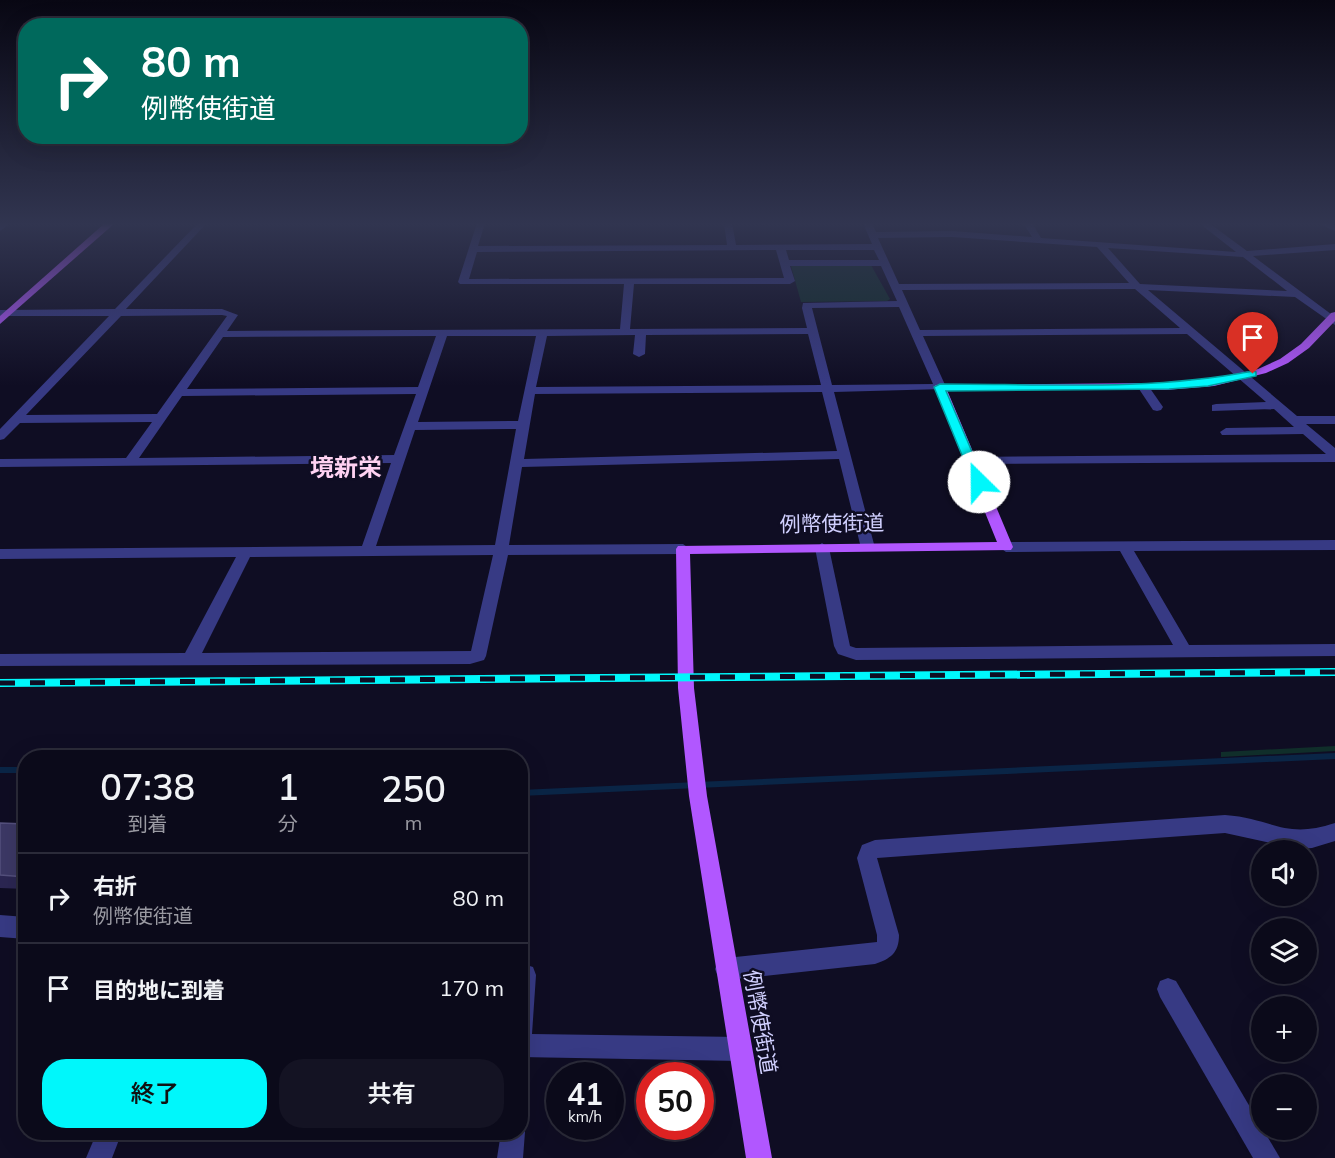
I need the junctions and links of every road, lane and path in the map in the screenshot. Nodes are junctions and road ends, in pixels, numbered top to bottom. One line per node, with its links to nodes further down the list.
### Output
1 (48, 277): 13 (main road)
2 (152, 277): 14 (street)
3 (465, 277): 8 (street)
4 (789, 277): 8 (street)
5 (891, 277): 10 (street)
6 (1129, 277): 9 (street)
7 (1273, 277): 11 (street)
8 (629, 282): 17 (street)
9 (1137, 286): 10 (street); 11 (street); 20 (street)
10 (896, 287): 12 (street)
11 (1295, 294): 15 (street)
12 (903, 304): 19 (street); 23 (street)
13 (5, 313): 14 (street); 16 (main road)
14 (118, 313): 24 (street); 37 (street)
15 (1334, 319): 26 (main road)
16 (0, 321)
17 (625, 331): 18 (street); 22 (street)
18 (641, 331): 19 (street); 25 (street)
19 (813, 331): 29 (street)
20 (1188, 331): 23 (street); 26 (street)
21 (443, 332): 22 (street); 24 (street); 30 (street)
22 (542, 332): 31 (street)
23 (915, 333): 28 (street)
24 (221, 334): 32 (street)
25 (639, 354)
26 (1242, 377): 27 (main road); 33 (street)
27 (1143, 386): 28 (main road); 34 (street)
28 (940, 387): 29 (street); 48 (main road)
29 (827, 389): 31 (street); 45 (street)
30 (422, 390): 32 (street); 41 (street)
31 (530, 391): 40 (street)
32 (179, 393): 36 (street)
33 (1276, 405): 35 (street); 38 (street)
34 (1157, 407)
35 (1216, 408)
36 (161, 417): 37 (street); 49 (street)
37 (16, 419): 44 (street)
38 (1294, 420): 39 (street); 42 (street)
39 (1335, 420)
40 (523, 424): 41 (street); 51 (street)
41 (410, 426): 47 (street)
42 (1306, 430): 43 (street); 46 (street)
43 (1226, 432)
44 (0, 436)
45 (844, 456): 51 (street); 56 (street)
46 (1335, 457): 48 (street)
47 (398, 459): 49 (street); 58 (street)
48 (970, 461): 54 (main road)
49 (129, 462): 50 (street)
50 (0, 463)
51 (516, 463): 59 (street)
52 (1335, 545): 53 (street)
53 (1124, 546): 54 (street); 62 (street)
54 (1006, 547): 56 (main road, 例幣使街道)
55 (822, 548): 56 (main road, 例幣使街道); 57 (main road, 例幣使街道); 62 (street)
56 (868, 548)
57 (683, 549): 59 (street); 67 (main road, 例幣使街道)
58 (367, 552): 59 (street); 60 (street)
59 (501, 552): 64 (street)
60 (245, 553): 61 (street); 64 (street)
61 (0, 554)
62 (1184, 650): 63 (street)
63 (1335, 650)
64 (191, 658): 65 (street)
65 (0, 660)
66 (1335, 832): 67 (street)
67 (726, 969): 70 (main road, 例幣使街道)
68 (1168, 989): 76 (street)
69 (528, 1045): 70 (street)
70 (740, 1049): 75 (main road, 例幣使街道)
71 (107, 1140): 73 (street)
72 (512, 1140): 74 (street)
73 (99, 1158)
74 (510, 1158)
75 (759, 1158)
76 (1267, 1158)

